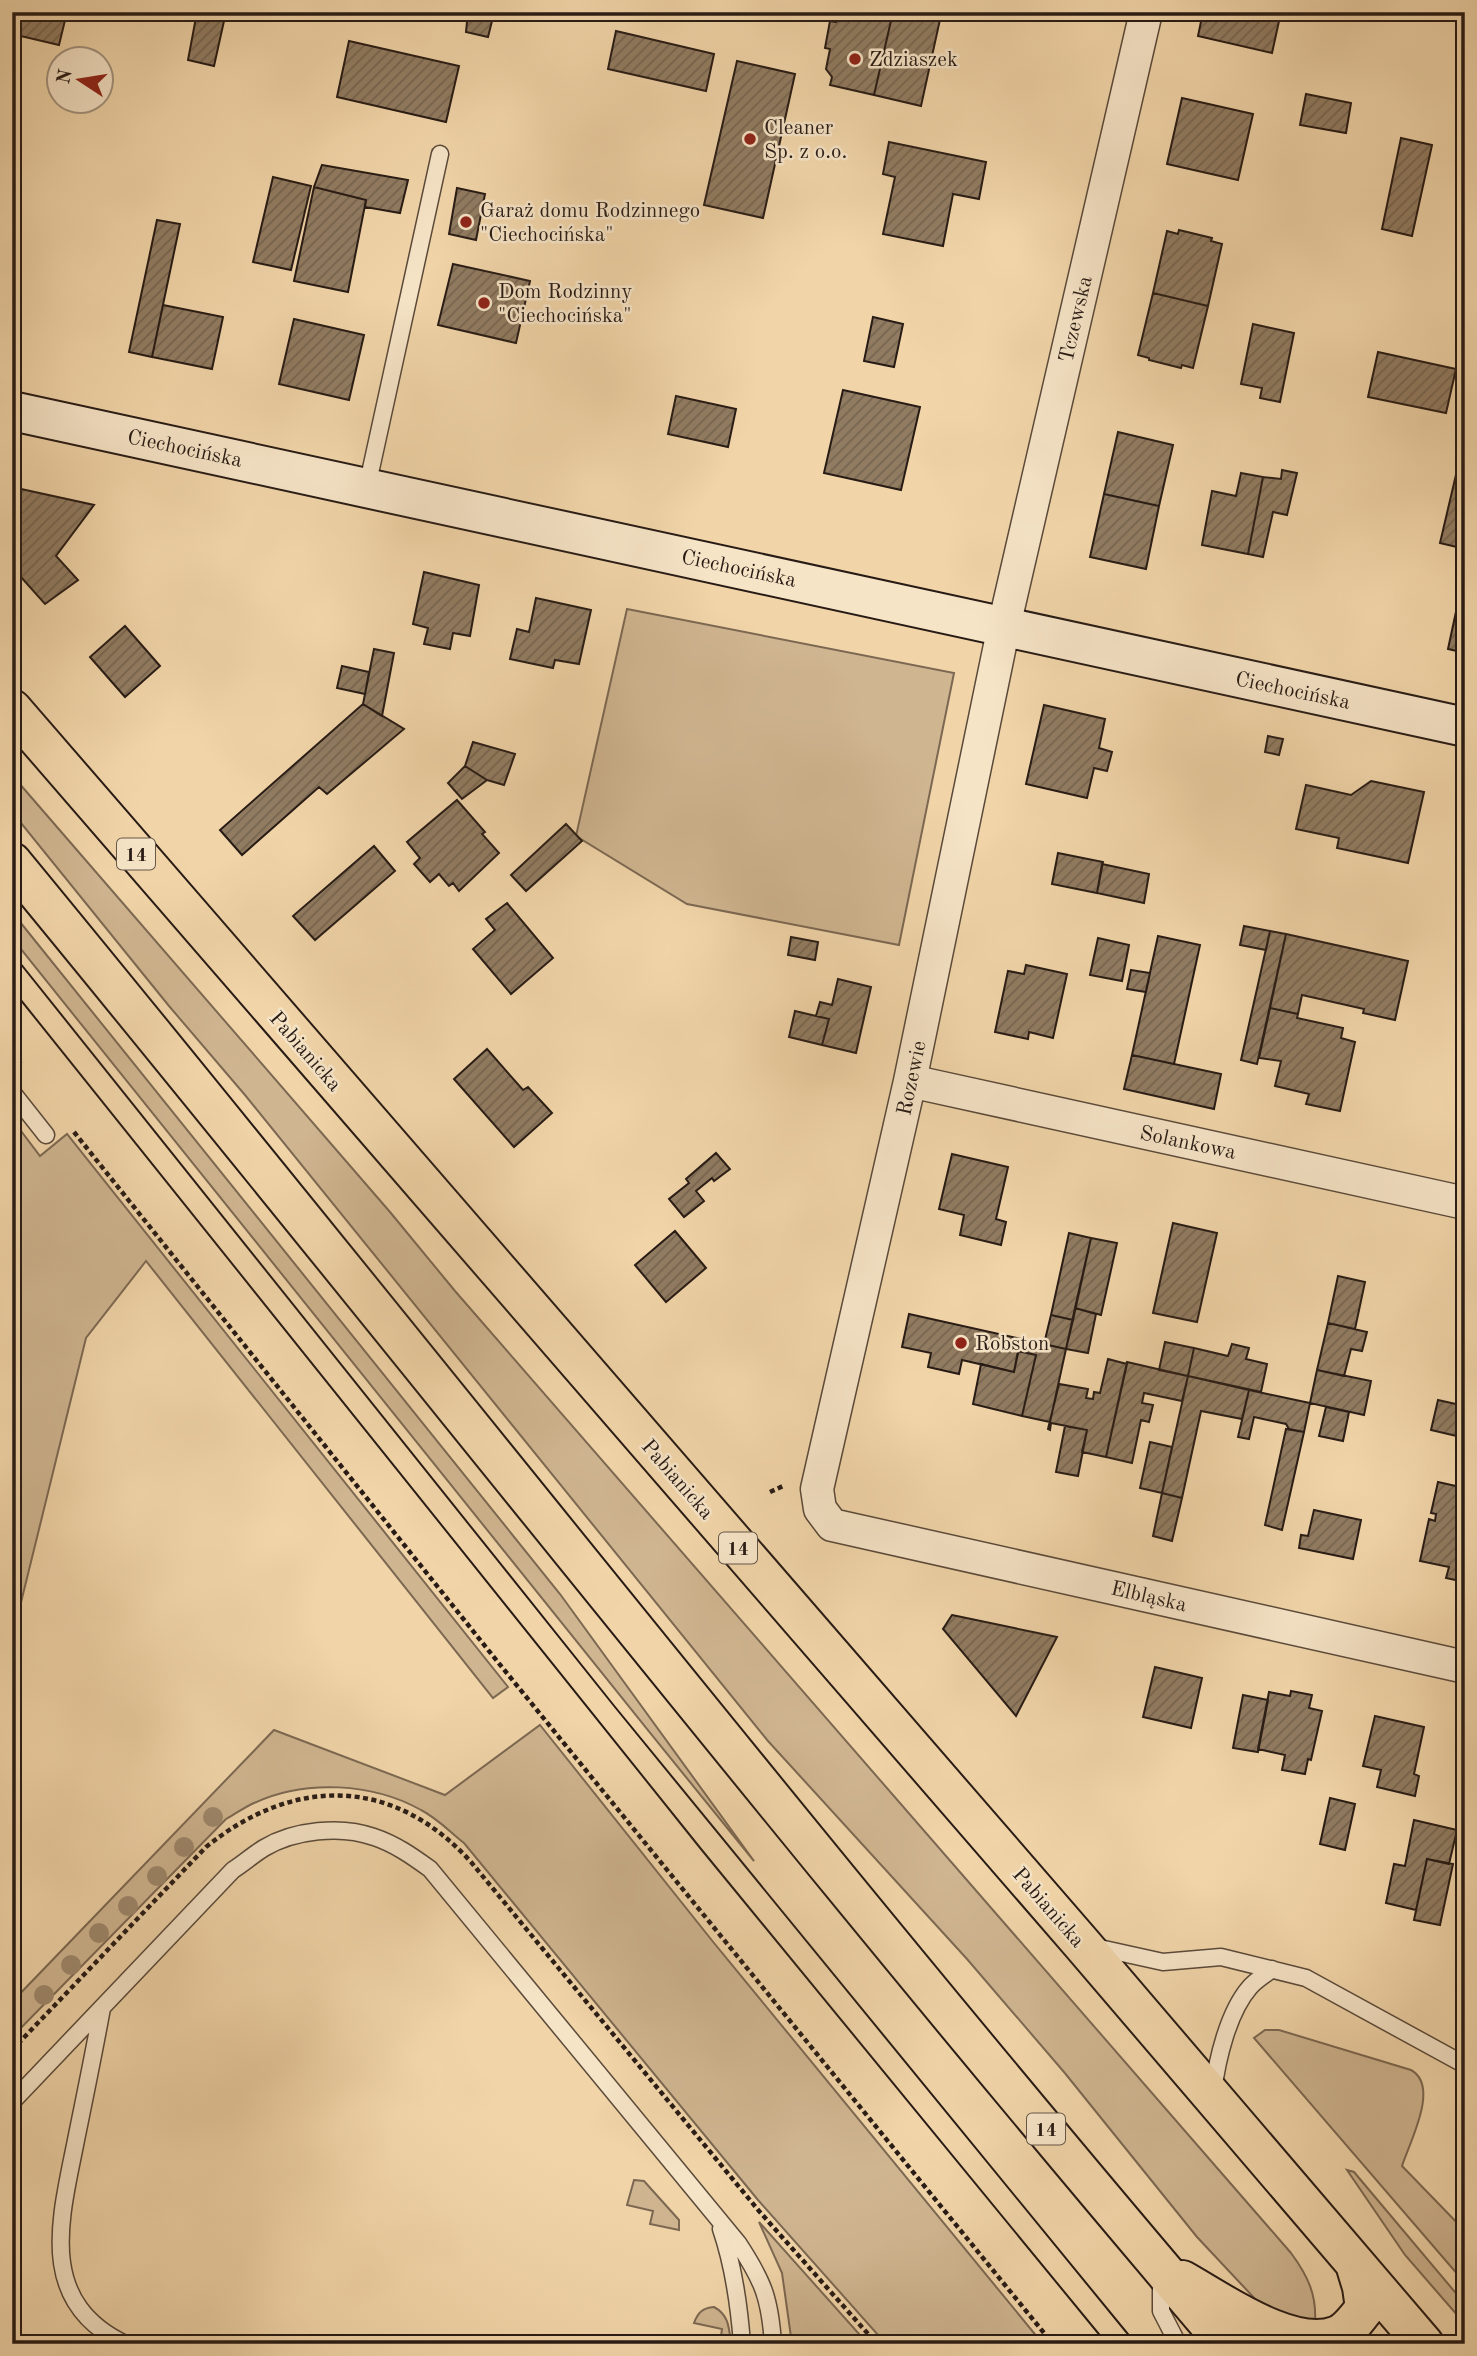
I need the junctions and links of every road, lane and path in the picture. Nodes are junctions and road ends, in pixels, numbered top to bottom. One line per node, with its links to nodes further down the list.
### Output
1 (1146, 12): 5 (street, Tczewska)
2 (440, 154): 4 (lane)
3 (12, 411): 4 (street, Ciechocińska)
4 (367, 487): 5 (street, Ciechocińska)
5 (1004, 626): 7 (street, Ciechocińska); 11 (street, Rozewie)
6 (12, 709): 18 (main road, Pabianicka / 14)
7 (1465, 727)
8 (12, 862): 27 (main road, 14)
9 (12, 1054): 10 (path)
10 (30, 1076)
11 (911, 1081): 15 (street, Solankowa); 16 (street, Rozewie)
12 (12, 1091): 14 (lane)
13 (73, 1130): 32 (path)
14 (46, 1135)
15 (1465, 1202)
16 (832, 1525): 17 (street, Elbląska)
17 (1465, 1667)
18 (1082, 1944): 19 (lane); 23 (main road, Pabianicka / 14)
19 (1272, 1969): 22 (lane); 23 (lane)
20 (102, 2008): 24 (lane); 25 (lane); 28 (lane)
21 (12, 2050): 31 (path)
22 (1465, 2065)
23 (1212, 2099): 26 (main road, Pabianicka / 14)
24 (12, 2102)
25 (718, 2220): 29 (lane); 30 (lane)
26 (1354, 2262): 27 (main road); 35 (main road, Pabianicka / 14)
27 (1161, 2269): 33 (lane); 34 (main road, 14)
28 (125, 2344)
29 (742, 2344)
30 (773, 2344)
31 (877, 2344)
32 (1053, 2344)
33 (1178, 2344)
34 (1226, 2344)
35 (1424, 2344)

